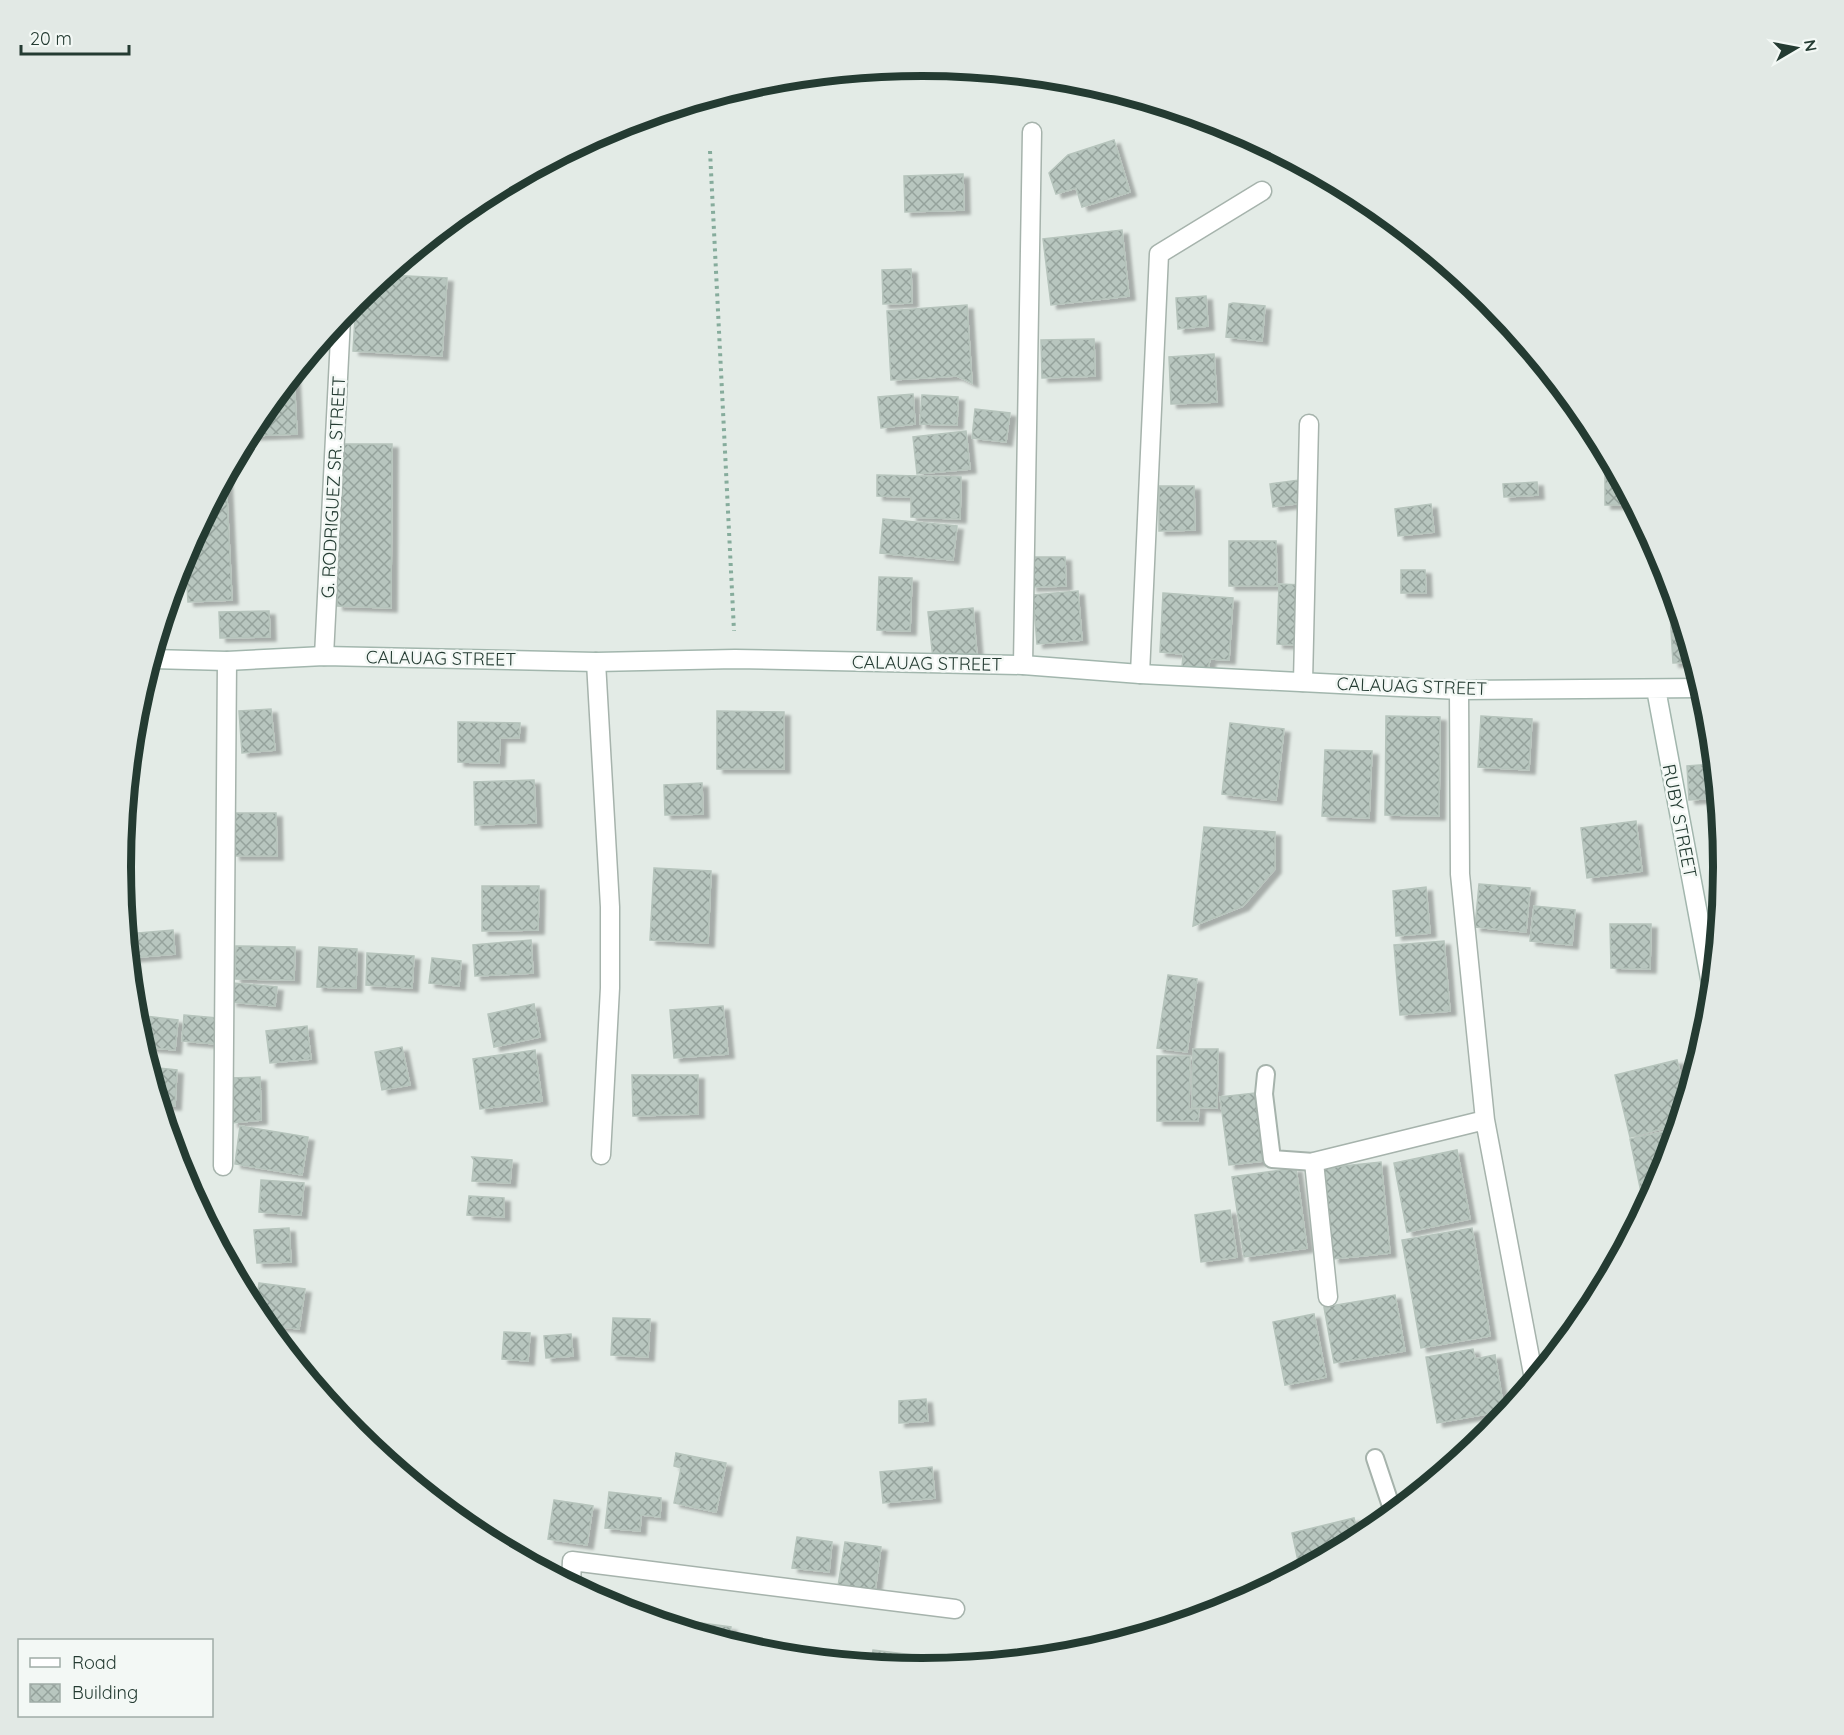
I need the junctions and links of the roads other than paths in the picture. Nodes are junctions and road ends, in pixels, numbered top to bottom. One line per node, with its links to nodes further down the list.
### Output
1 (1032, 132): 9 (street)
2 (1263, 191): 10 (street)
3 (340, 332): 5 (street, G. RODRIGUEZ SR. STREET)
4 (1309, 424): 11 (street)
5 (324, 656): 7 (street, CALAUAG STREET); 8 (street, CALAUAG STREET)
6 (159, 659): 7 (street, CALAUAG STREET)
7 (227, 661): 20 (street)
8 (596, 662): 9 (street, CALAUAG STREET); 18 (street)
9 (1023, 664): 10 (street, CALAUAG STREET)
10 (1140, 674): 11 (street, CALAUAG STREET)
11 (1303, 682): 14 (street, CALAUAG STREET)
12 (1692, 688): 13 (street, CALAUAG STREET)
13 (1656, 689): 14 (street, CALAUAG STREET); 15 (street, RUBY STREET)
14 (1459, 690): 17 (street)
15 (1707, 962)
16 (1266, 1074): 19 (lane)
17 (1485, 1120): 19 (street); 22 (street)
18 (601, 1155)
19 (1314, 1162): 21 (street)
20 (223, 1166)
21 (1328, 1297)
22 (1532, 1370)
23 (1375, 1458): 24 (lane)
24 (1390, 1504)
25 (571, 1577): 26 (street)
26 (955, 1609)

